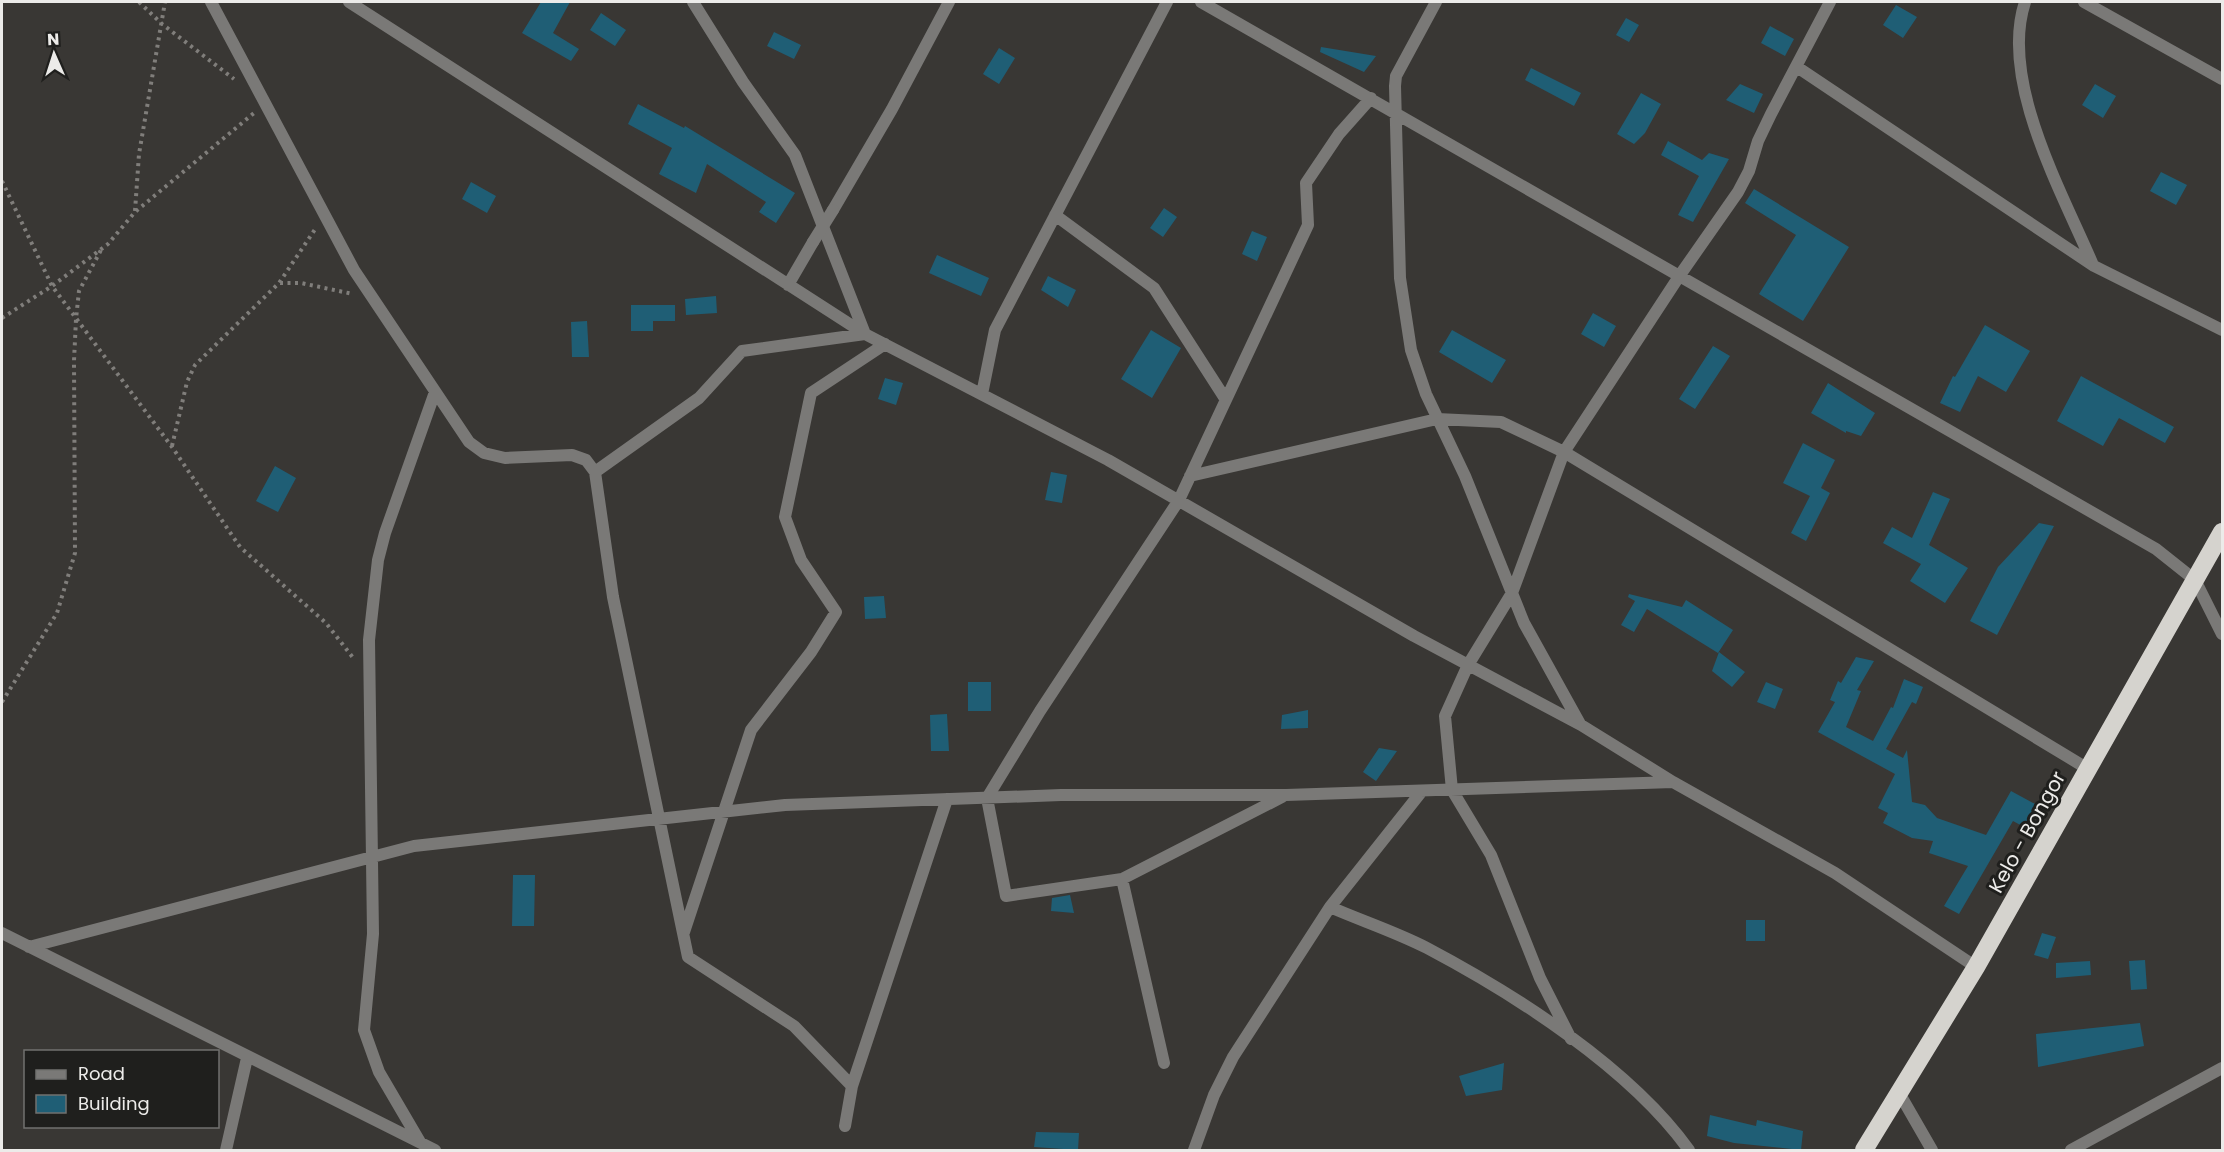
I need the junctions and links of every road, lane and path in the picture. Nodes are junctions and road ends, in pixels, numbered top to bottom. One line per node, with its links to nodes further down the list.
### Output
1 (139, 2): 13 (path)
2 (165, 2): 13 (path)
3 (211, 2): 18 (street)
4 (349, 2): 28 (street)
5 (693, 2): 34 (street)
6 (949, 2): 28 (street, bridge)
7 (1167, 2): 23 (street)
8 (1201, 2): 17 (street)
9 (1436, 2): 19 (street)
10 (1830, 2): 14 (street)
11 (2025, 2): 25 (street)
12 (2084, 2): 15 (street)
13 (162, 24): 16 (path); 21 (path)
14 (1797, 68): 25 (street); 26 (street)
15 (2223, 79)
16 (240, 84)
17 (1371, 98): 19 (street); 38 (street)
18 (266, 104): 21 (path); 22 (street)
19 (1396, 112): 26 (street); 39 (street)
20 (2, 181): 29 (path)
21 (135, 212): 24 (path)
22 (325, 215): 27 (path); 30 (street)
23 (1055, 215): 37 (street); 38 (street)
24 (102, 249): 29 (path); 32 (path)
25 (2094, 266): 33 (street)
26 (1680, 275): 41 (street); 46 (street)
27 (279, 284): 30 (path); 40 (path)
28 (788, 285): 34 (street)
29 (52, 286): 31 (path); 32 (path)
30 (372, 297): 36 (street)
31 (2, 318)
32 (76, 319): 40 (path); 51 (path)
33 (2223, 330)
34 (865, 334): 35 (street); 42 (street)
35 (885, 344): 37 (street); 60 (street)
36 (435, 392): 42 (street); 50 (street)
37 (982, 394): 44 (street)
38 (1226, 400): 43 (street)
39 (1437, 419): 41 (street); 43 (street); 47 (street)
40 (171, 447): 50 (path)
41 (1564, 452): 47 (street); 53 (street)
42 (595, 472): 61 (street)
43 (1190, 476): 44 (street)
44 (1179, 500): 49 (street); 58 (street)
45 (2223, 532): 46 (highway, Kelo - Bongor)
46 (2195, 580): 48 (street); 53 (highway, Kelo - Bongor)
47 (1512, 593): 49 (street); 52 (street)
48 (2223, 634)
49 (1468, 664): 52 (street); 55 (street)
50 (369, 689): 62 (street)
51 (2, 702)
52 (1581, 724): 54 (street)
53 (2088, 769): 68 (highway, Kelo - Bongor)
54 (1672, 782): 55 (street); 68 (street)
55 (1452, 790): 56 (street); 69 (street)
56 (1422, 791): 57 (street); 64 (street)
57 (1286, 795): 58 (street); 63 (street)
58 (987, 798): 59 (street); 63 (street)
59 (947, 799): 60 (street); 73 (street)
60 (724, 811): 61 (street); 66 (street)
61 (660, 818): 62 (street); 66 (street)
62 (373, 856): 67 (street); 76 (street)
63 (1122, 879): 71 (street)
64 (1330, 907): 69 (street); 79 (street)
65 (2, 933): 67 (street)
66 (684, 933): 73 (street)
67 (29, 947): 70 (street)
68 (1976, 967): 74 (highway, Kelo - Bongor)
69 (1571, 1039): 80 (street)
70 (247, 1058): 76 (street); 77 (street)
71 (1164, 1063)
72 (2223, 1068): 83 (street)
73 (852, 1086): 75 (street)
74 (1898, 1091): 81 (highway, Kelo - Bongor); 82 (street)
75 (845, 1126)
76 (420, 1142): 78 (street)
77 (226, 1150)
78 (435, 1150)
79 (1194, 1150)
80 (1689, 1150)
81 (1864, 1150)
82 (1932, 1150)
83 (2070, 1150)

